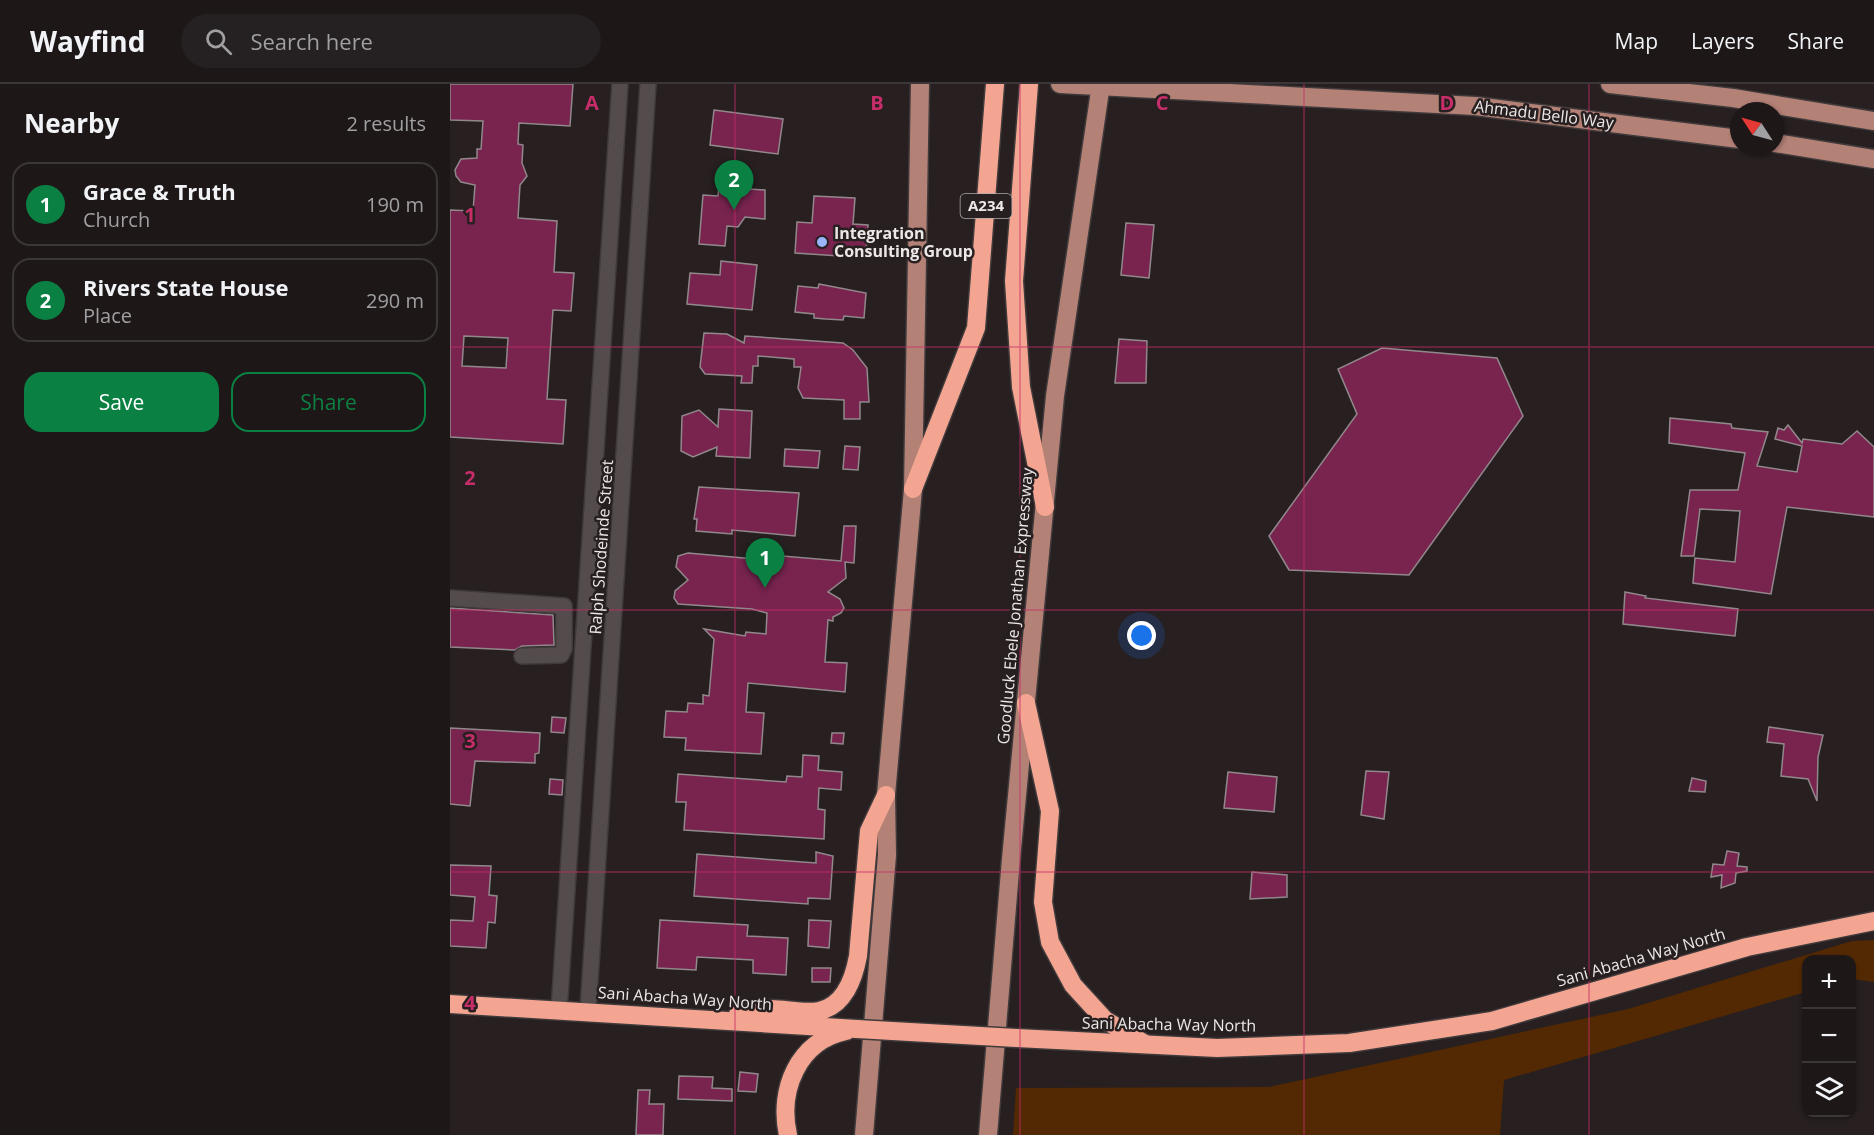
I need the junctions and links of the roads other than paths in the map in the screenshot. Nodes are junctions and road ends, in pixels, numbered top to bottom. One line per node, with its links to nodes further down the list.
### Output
1 (620, 84): 21 (street, Ralph Shodeinde Street)
2 (648, 84): 22 (street, Ralph Shodeinde Street)
3 (920, 84): 13 (main road)
4 (995, 84): 13 (highway, A234)
5 (1029, 84): 14 (highway, A234)
6 (1060, 84): 8 (main road, Ahmadu Bello Way)
7 (1610, 84): 9 (main road)
8 (1096, 86): 10 (main road, Ahmadu Bello Way); 14 (main road, Goodluck Ebele Jonathan Expressway)
9 (1874, 121)
10 (1730, 138)
11 (1784, 144): 12 (main road)
12 (1874, 159)
13 (913, 489): 18 (main road)
14 (1045, 507): 17 (main road, Goodluck Ebele Jonathan Expressway)
15 (450, 598): 16 (street)
16 (522, 656)
17 (1026, 703): 25 (highway); 28 (main road, Goodluck Ebele Jonathan Expressway)
18 (886, 795): 23 (highway); 27 (main road)
19 (1874, 921): 25 (highway, Sani Abacha Way North)
20 (450, 1004): 21 (highway, Sani Abacha Way North)
21 (559, 1011): 22 (highway, Sani Abacha Way North)
22 (588, 1011): 23 (highway, Sani Abacha Way North)
23 (707, 1019): 24 (highway, Sani Abacha Way North)
24 (857, 1029): 25 (highway, Sani Abacha Way North, bridge); 26 (highway)
25 (1148, 1046)
26 (788, 1135)
27 (864, 1135)
28 (988, 1135)

